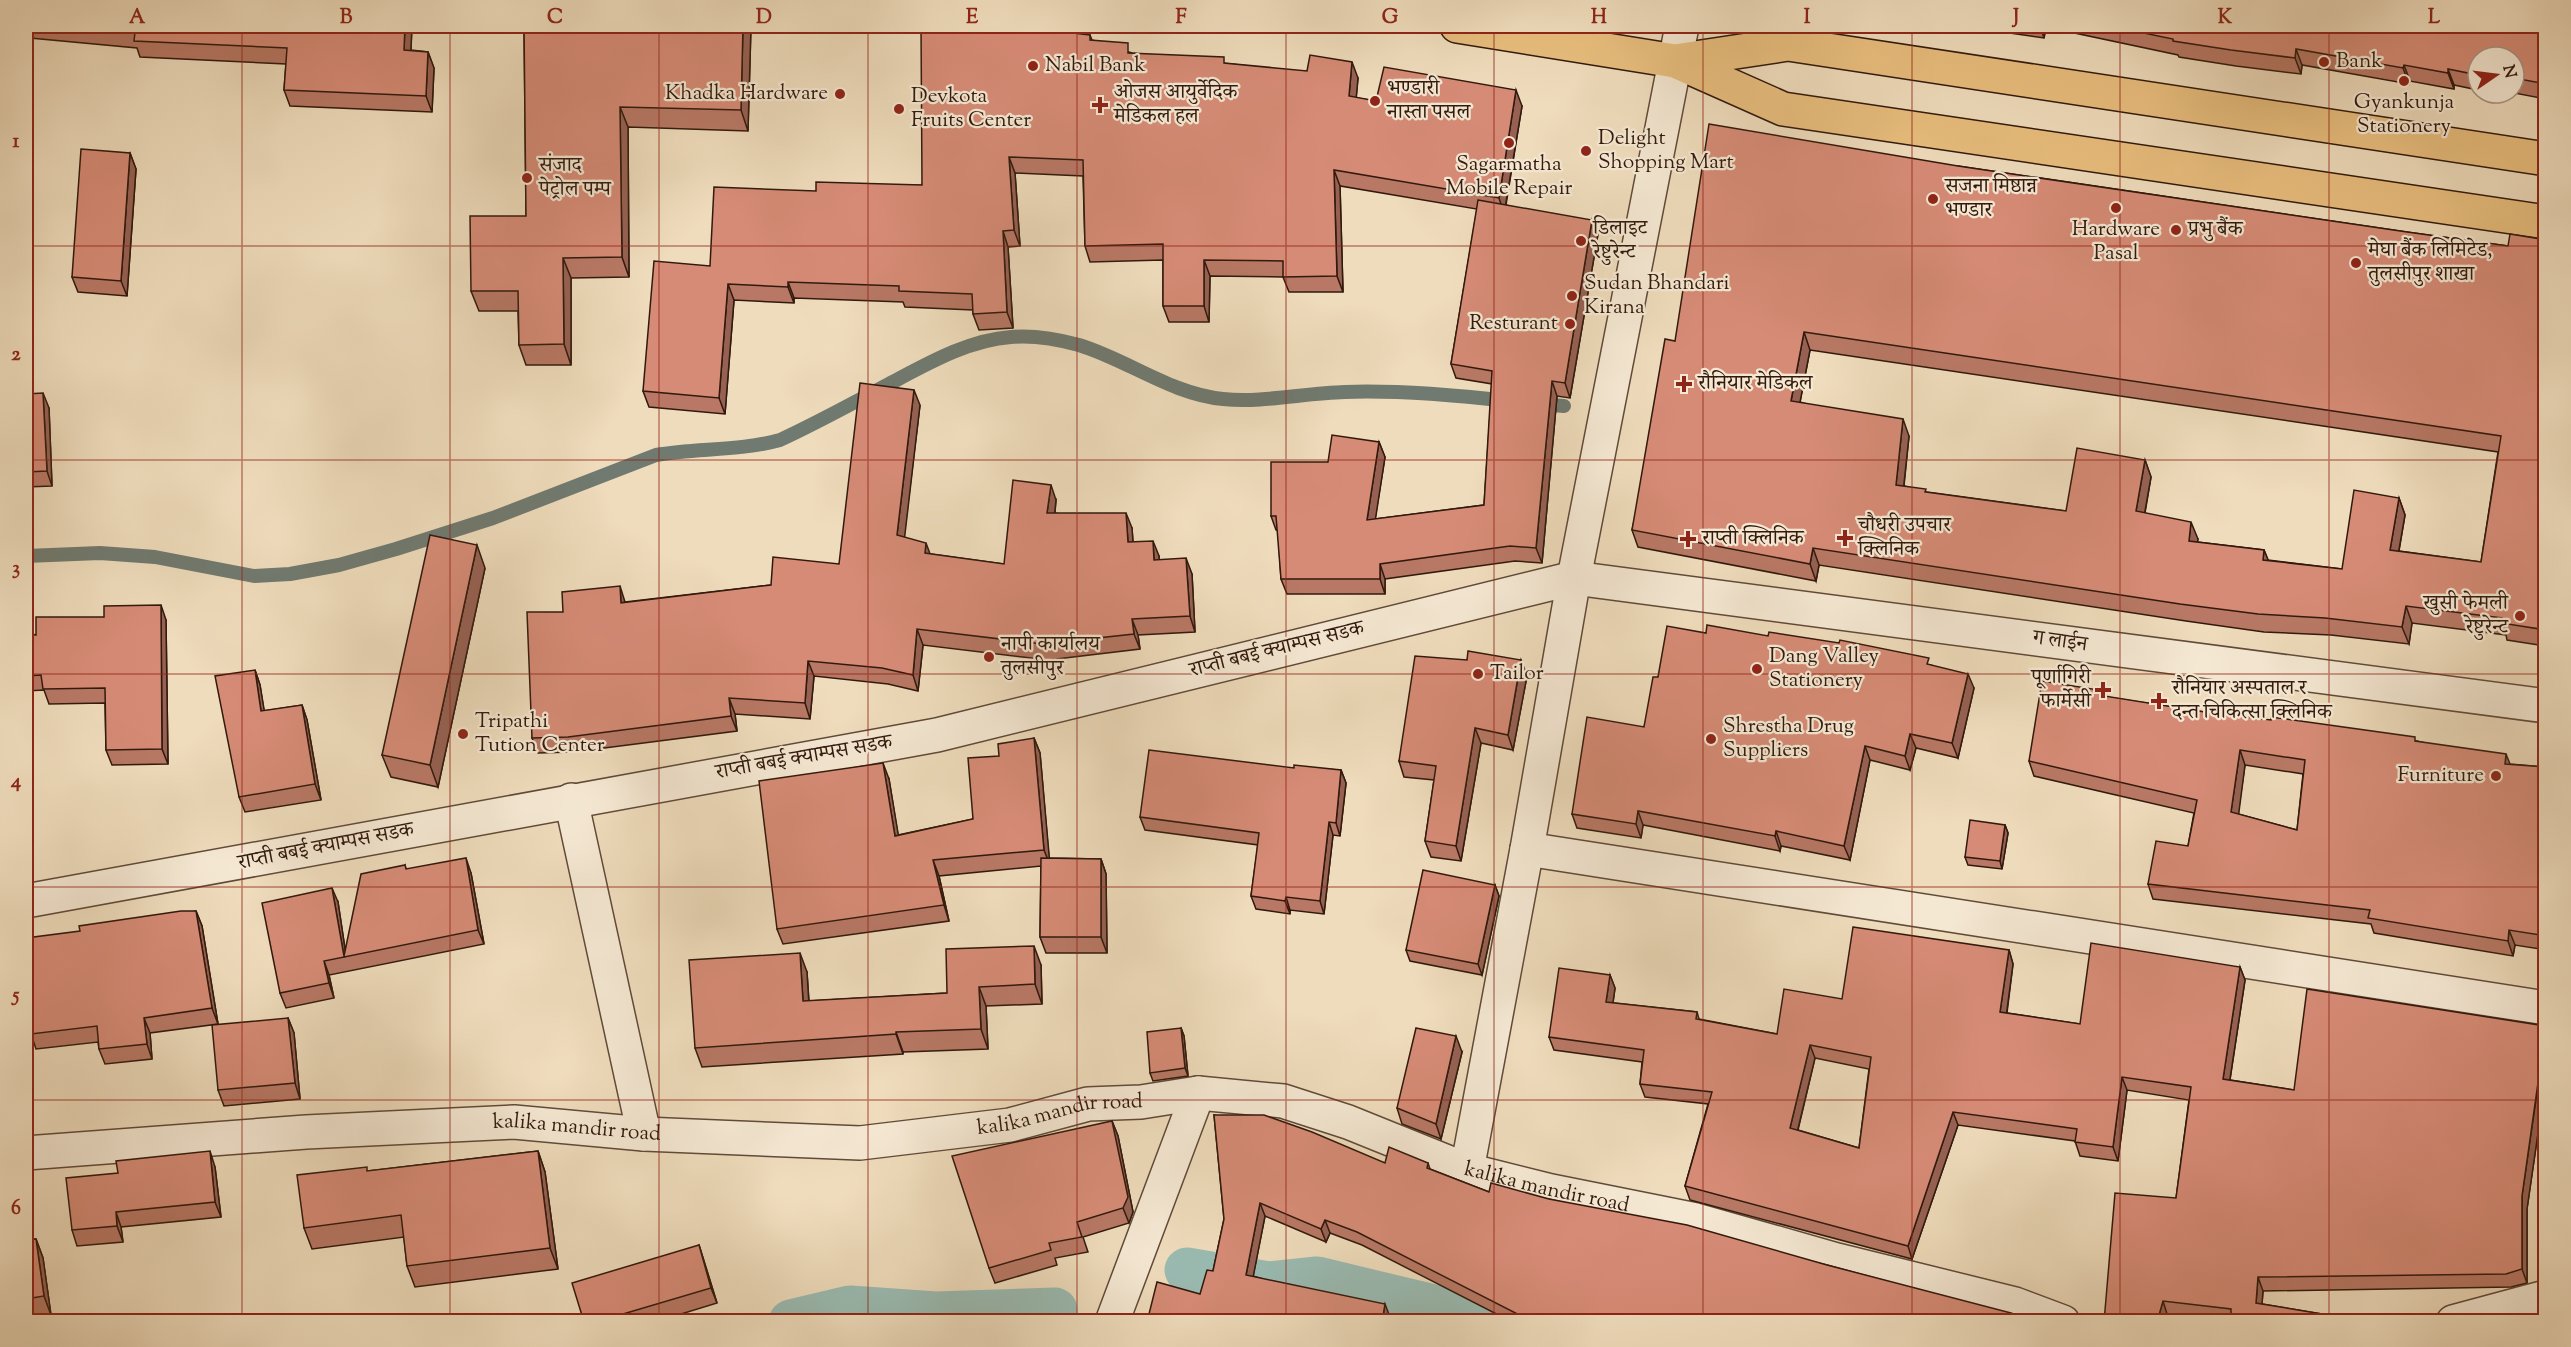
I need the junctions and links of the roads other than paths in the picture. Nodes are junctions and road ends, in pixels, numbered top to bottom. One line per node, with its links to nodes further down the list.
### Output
1 (1458, 26): 3 (main road)
2 (1682, 26): 3 (street)
3 (1675, 61): 4 (main road); 5 (main road); 6 (street)
4 (2546, 159)
5 (2546, 222)
6 (1574, 578): 7 (street, ग लाईन); 8 (street, राप्ती बबई क्याम्पस सडक); 9 (street)
7 (2546, 706)
8 (571, 800): 10 (street, राप्ती बबई क्याम्पस सडक); 13 (street)
9 (1527, 849): 11 (street); 15 (street)
10 (26, 901)
11 (2546, 1008)
12 (1198, 1093): 13 (street, kalika mandir road); 15 (street, kalika mandir road); 17 (street)
13 (644, 1134): 14 (street, kalika mandir road)
14 (26, 1153)
15 (1467, 1170): 18 (street, kalika mandir road)
16 (2546, 1297): 19 (street)
17 (1112, 1322)
18 (2063, 1322)
19 (2452, 1322)

